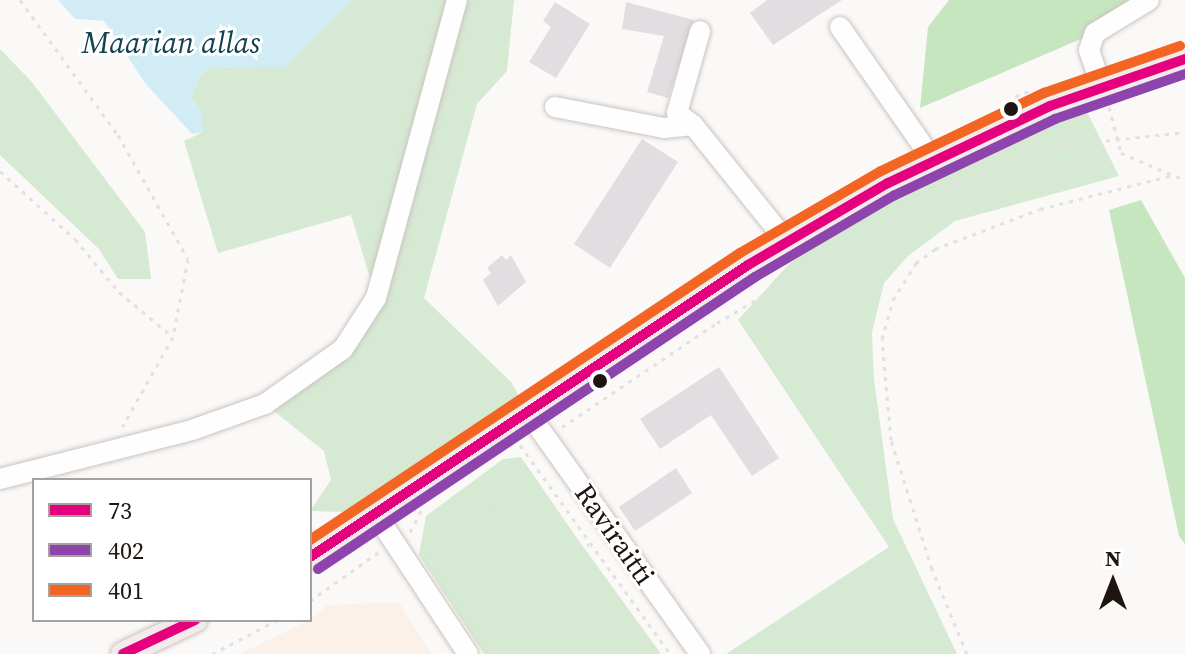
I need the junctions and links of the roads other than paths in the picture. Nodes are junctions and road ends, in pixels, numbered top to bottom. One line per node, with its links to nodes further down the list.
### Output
1 (457, 0): 12 (street)
2 (1149, 0): 6 (street)
3 (840, 27): 9 (street)
4 (700, 31): 8 (street)
5 (1185, 59): 6 (main road)
6 (1101, 85): 9 (main road)
7 (555, 107): 8 (street)
8 (693, 125): 10 (street)
9 (932, 159): 10 (main road)
10 (787, 242): 11 (main road)
11 (529, 414): 13 (main road); 18 (street, Raviraitti)
12 (0, 479)
13 (377, 516): 14 (main road); 17 (street)
14 (312, 556)
15 (191, 622): 16 (main road)
16 (123, 654)
17 (468, 654)
18 (700, 654)

